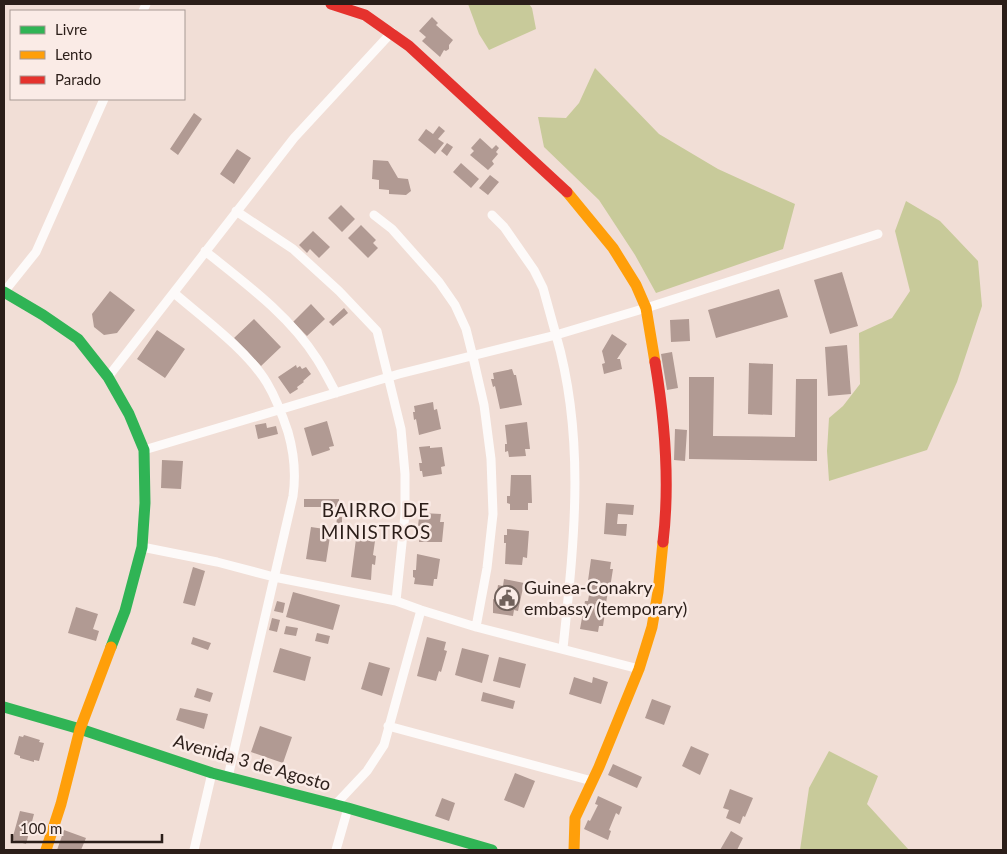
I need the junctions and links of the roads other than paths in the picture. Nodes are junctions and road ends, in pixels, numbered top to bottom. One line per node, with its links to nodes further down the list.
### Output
1 (331, 4): 2 (street)
2 (392, 32): 4 (street); 11 (street)
3 (104, 100): 9 (street)
4 (236, 211): 8 (street); 15 (street)
5 (492, 215): 12 (street)
6 (374, 216): 13 (street)
7 (878, 234): 11 (street)
8 (205, 251): 10 (street); 16 (street)
9 (4, 292): 14 (street)
10 (174, 293): 14 (street); 17 (street)
11 (646, 308): 12 (street); 25 (street)
12 (556, 335): 13 (street); 24 (street)
13 (473, 357): 15 (street); 23 (street)
14 (108, 377): 18 (street)
15 (389, 378): 16 (street); 21 (street)
16 (336, 393): 17 (street)
17 (281, 409): 18 (street); 20 (street)
18 (144, 450): 19 (street)
19 (142, 547): 20 (street); 28 (street)
20 (274, 576): 21 (street); 30 (street)
21 (396, 601): 22 (street)
22 (420, 610): 23 (street); 27 (street)
23 (476, 627): 24 (street)
24 (563, 648): 25 (street)
25 (639, 669): 31 (street)
26 (4, 707): 28 (street, Avenida 3 de Agosto)
27 (388, 726): 31 (street); 32 (street)
28 (80, 729): 29 (street, Avenida 3 de Agosto); 35 (street)
29 (212, 773): 30 (street, Avenida 3 de Agosto); 36 (street)
30 (228, 777): 32 (street, Avenida 3 de Agosto)
31 (592, 781): 39 (street)
32 (336, 805): 33 (street, Avenida 3 de Agosto)
33 (348, 808): 34 (street, Avenida 3 de Agosto); 37 (street)
34 (458, 846): 38 (street, Avenida 3 de Agosto)
35 (46, 850)
36 (194, 850)
37 (336, 850)
38 (492, 850)
39 (574, 850)

